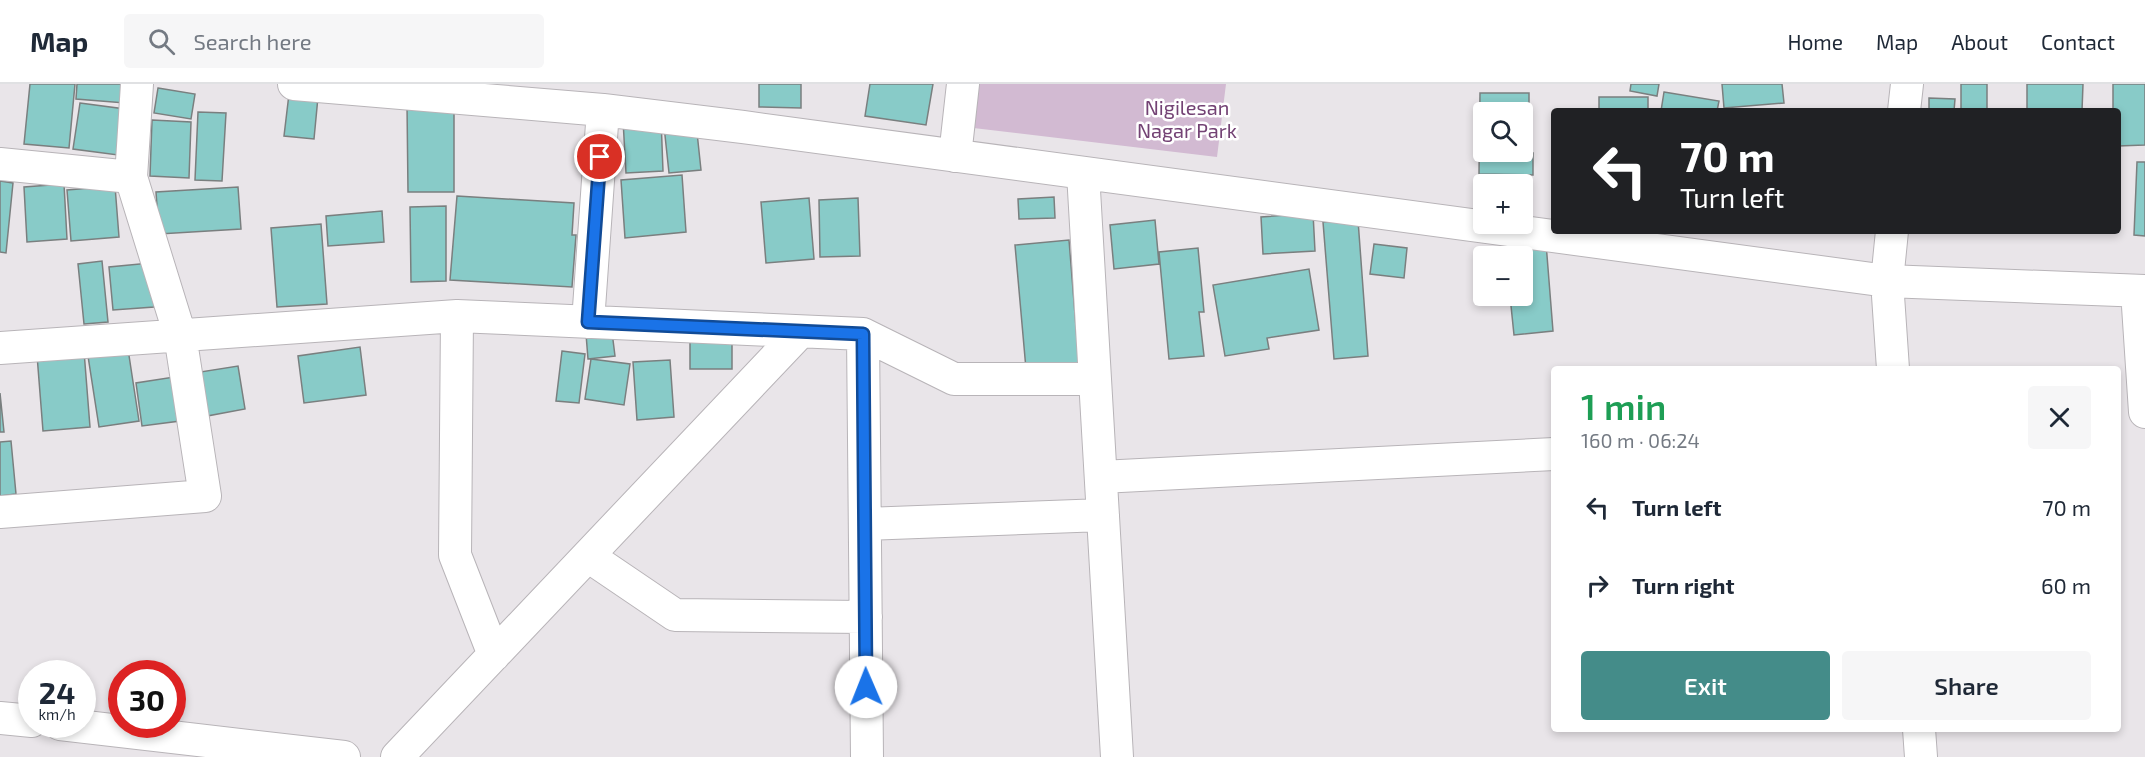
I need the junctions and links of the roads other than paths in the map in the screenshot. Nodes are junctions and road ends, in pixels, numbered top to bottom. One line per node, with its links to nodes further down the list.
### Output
1 (137, 84): 11 (street)
2 (294, 84): 5 (street)
3 (963, 84): 8 (street)
4 (1907, 84): 6 (street)
5 (363, 87): 7 (street)
6 (1904, 108)
7 (603, 110): 8 (street); 16 (street)
8 (955, 156): 10 (street)
9 (0, 164): 11 (street)
10 (1083, 173): 13 (street); 22 (street)
11 (131, 177): 19 (street)
12 (1892, 234): 13 (street)
13 (1887, 281): 14 (street); 21 (street)
14 (2141, 291): 23 (street)
15 (457, 316): 16 (street); 19 (street); 31 (street)
16 (588, 322): 17 (street)
17 (800, 332): 18 (street); 29 (street)
18 (863, 334): 22 (street); 28 (street)
19 (180, 335): 20 (street); 26 (street)
20 (0, 348)
21 (1893, 366)
22 (1095, 379): 25 (street)
23 (2145, 412)
24 (1551, 454): 25 (street)
25 (1101, 477): 27 (street)
26 (0, 512)
27 (1103, 515): 28 (street); 39 (street)
28 (865, 524): 30 (street)
29 (588, 556): 30 (street); 31 (street)
30 (866, 617): 38 (street)
31 (494, 655): 37 (street)
32 (0, 718): 33 (street)
33 (18, 720)
34 (96, 728): 36 (street)
35 (1919, 732): 40 (street)
36 (345, 757)
37 (397, 757)
38 (867, 757)
39 (1117, 757)
40 (1921, 757)

